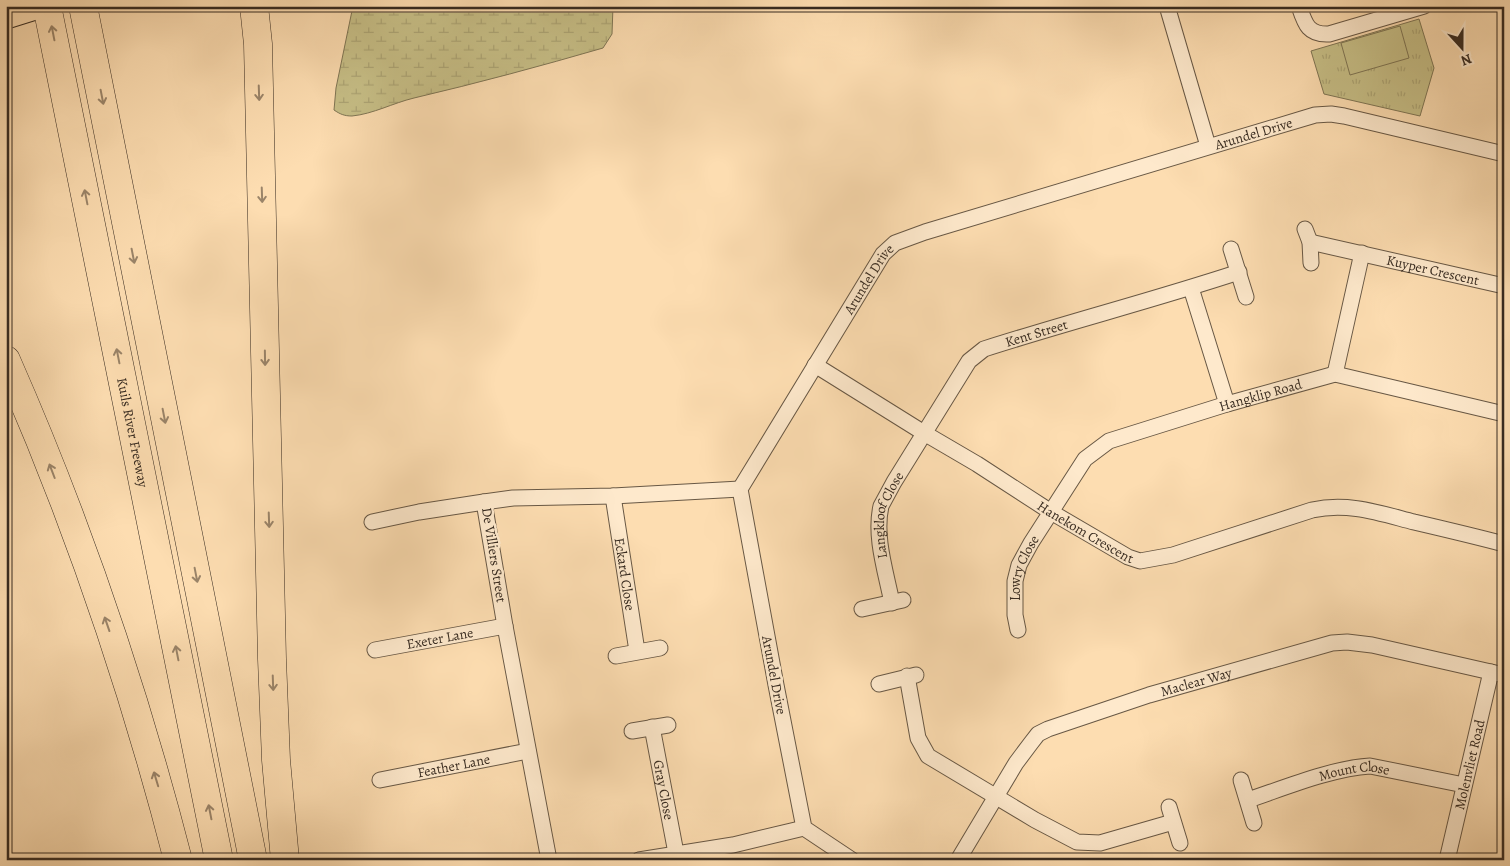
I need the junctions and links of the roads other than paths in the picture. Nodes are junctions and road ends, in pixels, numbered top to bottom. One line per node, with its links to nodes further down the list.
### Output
1 (38, 6): 9 (main road)
2 (47, 6): 55 (highway, Kuils River Freeway, one-way to 2)
3 (83, 6): 56 (highway, one-way to 56)
4 (254, 6): 10 (highway)
5 (262, 6): 10 (highway)
6 (1167, 6): 11 (street)
7 (1299, 6): 8 (street)
8 (1424, 6)
9 (6, 16)
10 (258, 44): 57 (highway, one-way to 57)
11 (1208, 146): 12 (street, Arundel Drive); 21 (street, Arundel Drive)
12 (1504, 154)
13 (1231, 249): 16 (street)
14 (1362, 253): 15 (street, Kuyper Crescent); 17 (street, Kuyper Crescent); 22 (street)
15 (1311, 264)
16 (1239, 272): 18 (street, Kent Street); 19 (street)
17 (1504, 286)
18 (1191, 288): 23 (street); 25 (street, Kent Street)
19 (1246, 297)
20 (6, 360): 54 (highway, one-way to 20)
21 (815, 364): 25 (street, Hanekom Crescent); 26 (street, Arundel Drive)
22 (1335, 374): 23 (street, Hangklip Road); 24 (street, Hangklip Road)
23 (1228, 404): 29 (street, Hangklip Road)
24 (1504, 414)
25 (924, 433): 29 (street, Hanekom Crescent); 32 (street, Langkloof Close)
26 (740, 489): 27 (street, De Villiers Street); 51 (street, Arundel Drive)
27 (613, 496): 28 (street, De Villiers Street); 37 (street, Eckard Close)
28 (484, 502): 30 (street); 33 (street, De Villiers Street)
29 (1051, 512): 31 (street, Hanekom Crescent); 34 (street, Lowry Close)
30 (372, 522)
31 (1504, 544)
32 (862, 609)
33 (505, 626): 36 (street, Exeter Lane); 44 (street, De Villiers Street)
34 (1018, 630)
35 (660, 648): 37 (street)
36 (375, 650)
37 (637, 651): 38 (street)
38 (616, 656)
39 (1498, 673): 47 (street, Molenvliet Road); 48 (street, Maclear Way)
40 (878, 684): 48 (street)
41 (668, 724): 42 (street)
42 (652, 727): 43 (street); 53 (street, Gray Close)
43 (632, 731)
44 (528, 751): 45 (street, Feather Lane); 58 (street, De Villiers Street)
45 (380, 780)
46 (1241, 780): 49 (street)
47 (1464, 786): 49 (street, Mount Close); 62 (street, Molenvliet Road)
48 (996, 796): 52 (street); 61 (street, Maclear Way)
49 (1248, 800): 50 (street)
50 (1254, 823)
51 (804, 828): 53 (street); 60 (street)
52 (1180, 843)
53 (676, 853): 59 (street)
54 (178, 860)
55 (219, 860)
56 (253, 860)
57 (285, 860)
58 (550, 860)
59 (639, 860)
60 (852, 860)
61 (958, 860)
62 (1448, 860)

